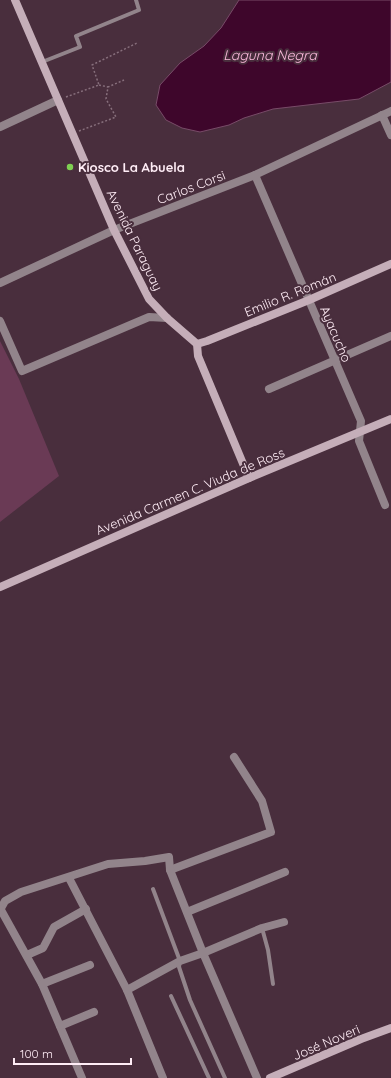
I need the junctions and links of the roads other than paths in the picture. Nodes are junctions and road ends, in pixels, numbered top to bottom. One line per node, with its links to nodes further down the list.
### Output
1 (15, 0): 3 (street, Avenida Paraguay)
2 (136, 0): 3 (lane)
3 (42, 62): 4 (street, Avenida Paraguay)
4 (58, 100): 7 (street); 10 (street, Avenida Paraguay)
5 (391, 111): 6 (street, Carlos Corsi)
6 (382, 115): 8 (street); 9 (street, Carlos Corsi)
7 (0, 127)
8 (391, 135)
9 (255, 175): 10 (street, Carlos Corsi); 13 (street, Ayacucho)
10 (114, 230): 12 (street, Carlos Corsi); 14 (street, Avenida Paraguay)
11 (391, 264): 13 (street, Emilio R. Román)
12 (0, 283)
13 (309, 300): 17 (street, Emilio R. Román); 18 (street, Ayacucho)
14 (167, 318): 15 (street); 17 (street, Avenida Paraguay)
15 (0, 321)
16 (391, 336): 18 (street)
17 (197, 344): 22 (street)
18 (334, 360): 19 (street); 21 (street, Ayacucho)
19 (269, 390)
20 (391, 419): 21 (street, Avenida Carmen C. Viuda de Ross)
21 (360, 432): 22 (street, Avenida Carmen C. Viuda de Ross); 23 (street, Ayacucho)
22 (248, 478): 24 (street, Avenida Carmen C. Viuda de Ross)
23 (385, 505)
24 (0, 587)
25 (234, 757): 26 (street)
26 (170, 870): 28 (street); 32 (street)
27 (285, 872): 32 (street)
28 (69, 878): 30 (street); 31 (street)
29 (152, 889): 37 (lane)
30 (86, 909): 36 (street); 41 (street)
31 (0, 910): 36 (street)
32 (187, 912): 35 (street)
33 (284, 922): 34 (street)
34 (262, 928): 35 (street); 40 (lane)
35 (203, 953): 37 (street); 50 (street)
36 (27, 955): 39 (street)
37 (180, 961): 41 (street); 49 (lane)
38 (90, 965): 39 (street)
39 (42, 984): 44 (street)
40 (273, 984)
41 (127, 990): 47 (street)
42 (171, 996): 48 (lane)
43 (94, 1012): 44 (street)
44 (60, 1026): 46 (street)
45 (391, 1028): 51 (street, José Noveri)
46 (82, 1078)
47 (163, 1078)
48 (209, 1078)
49 (225, 1078)
50 (257, 1078)
51 (270, 1078)

